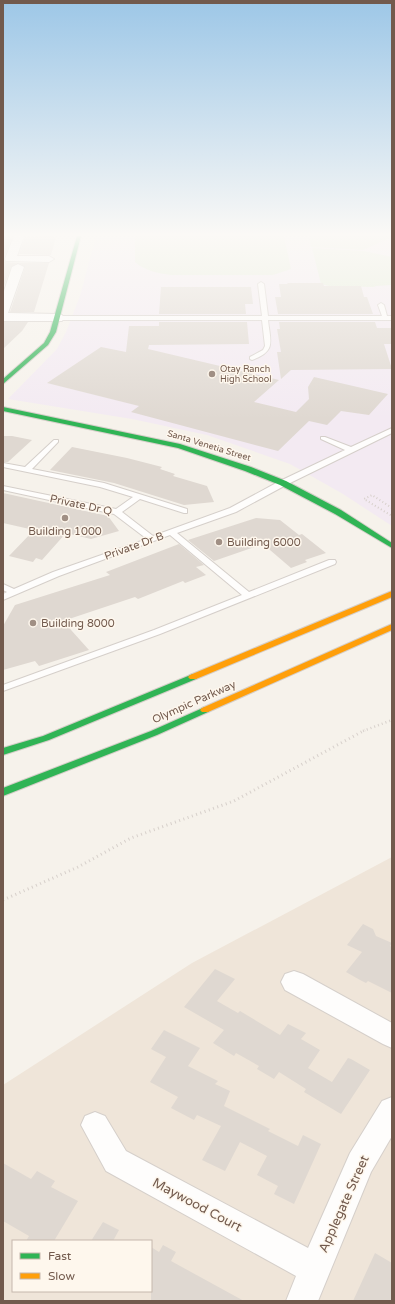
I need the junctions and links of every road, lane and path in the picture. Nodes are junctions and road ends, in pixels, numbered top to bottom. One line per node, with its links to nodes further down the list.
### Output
1 (6, 297): 5 (street)
2 (63, 297): 7 (street)
3 (262, 297): 8 (lane)
4 (381, 305): 9 (lane)
5 (3, 312)
6 (3, 316): 7 (street)
7 (58, 318): 8 (lane); 12 (street)
8 (264, 318): 9 (lane); 11 (lane)
9 (385, 318): 10 (lane)
10 (392, 318)
11 (252, 358)
12 (3, 382)
13 (3, 410): 20 (street, Santa Venetia Street)
14 (392, 430): 17 (lane, Private Dr B)
15 (323, 438): 17 (lane)
16 (56, 441): 19 (lane)
17 (351, 450): 20 (lane, Private Dr B)
18 (3, 465): 19 (lane)
19 (27, 470): 22 (lane)
20 (283, 483): 27 (lane, Private Dr B); 29 (street, Santa Venetia Street)
21 (3, 488): 25 (lane, Private Dr Q)
22 (139, 496): 24 (lane); 25 (lane)
23 (392, 508): 26 (path)
24 (184, 511)
25 (117, 512): 28 (lane, Private Dr Q)
26 (392, 516)
27 (171, 532): 28 (lane, Private Dr B); 34 (lane)
28 (152, 539): 32 (lane, Private Dr B)
29 (392, 546)
30 (332, 562): 34 (lane)
31 (3, 587): 32 (lane)
32 (13, 592): 35 (lane, Private Dr B)
33 (392, 594): 39 (street, Olympic Parkway)
34 (248, 596): 37 (lane)
35 (3, 597)
36 (392, 627): 40 (street, Olympic Parkway)
37 (3, 688)
38 (392, 720): 41 (path)
39 (3, 752)
40 (3, 792)
41 (3, 900)
42 (294, 982): 43 (street)
43 (392, 1036)
44 (392, 1110): 46 (street, Applegate Street)
45 (95, 1125): 46 (street, Maywood Court)
46 (315, 1269): 47 (street, Applegate Street)
47 (302, 1301)

